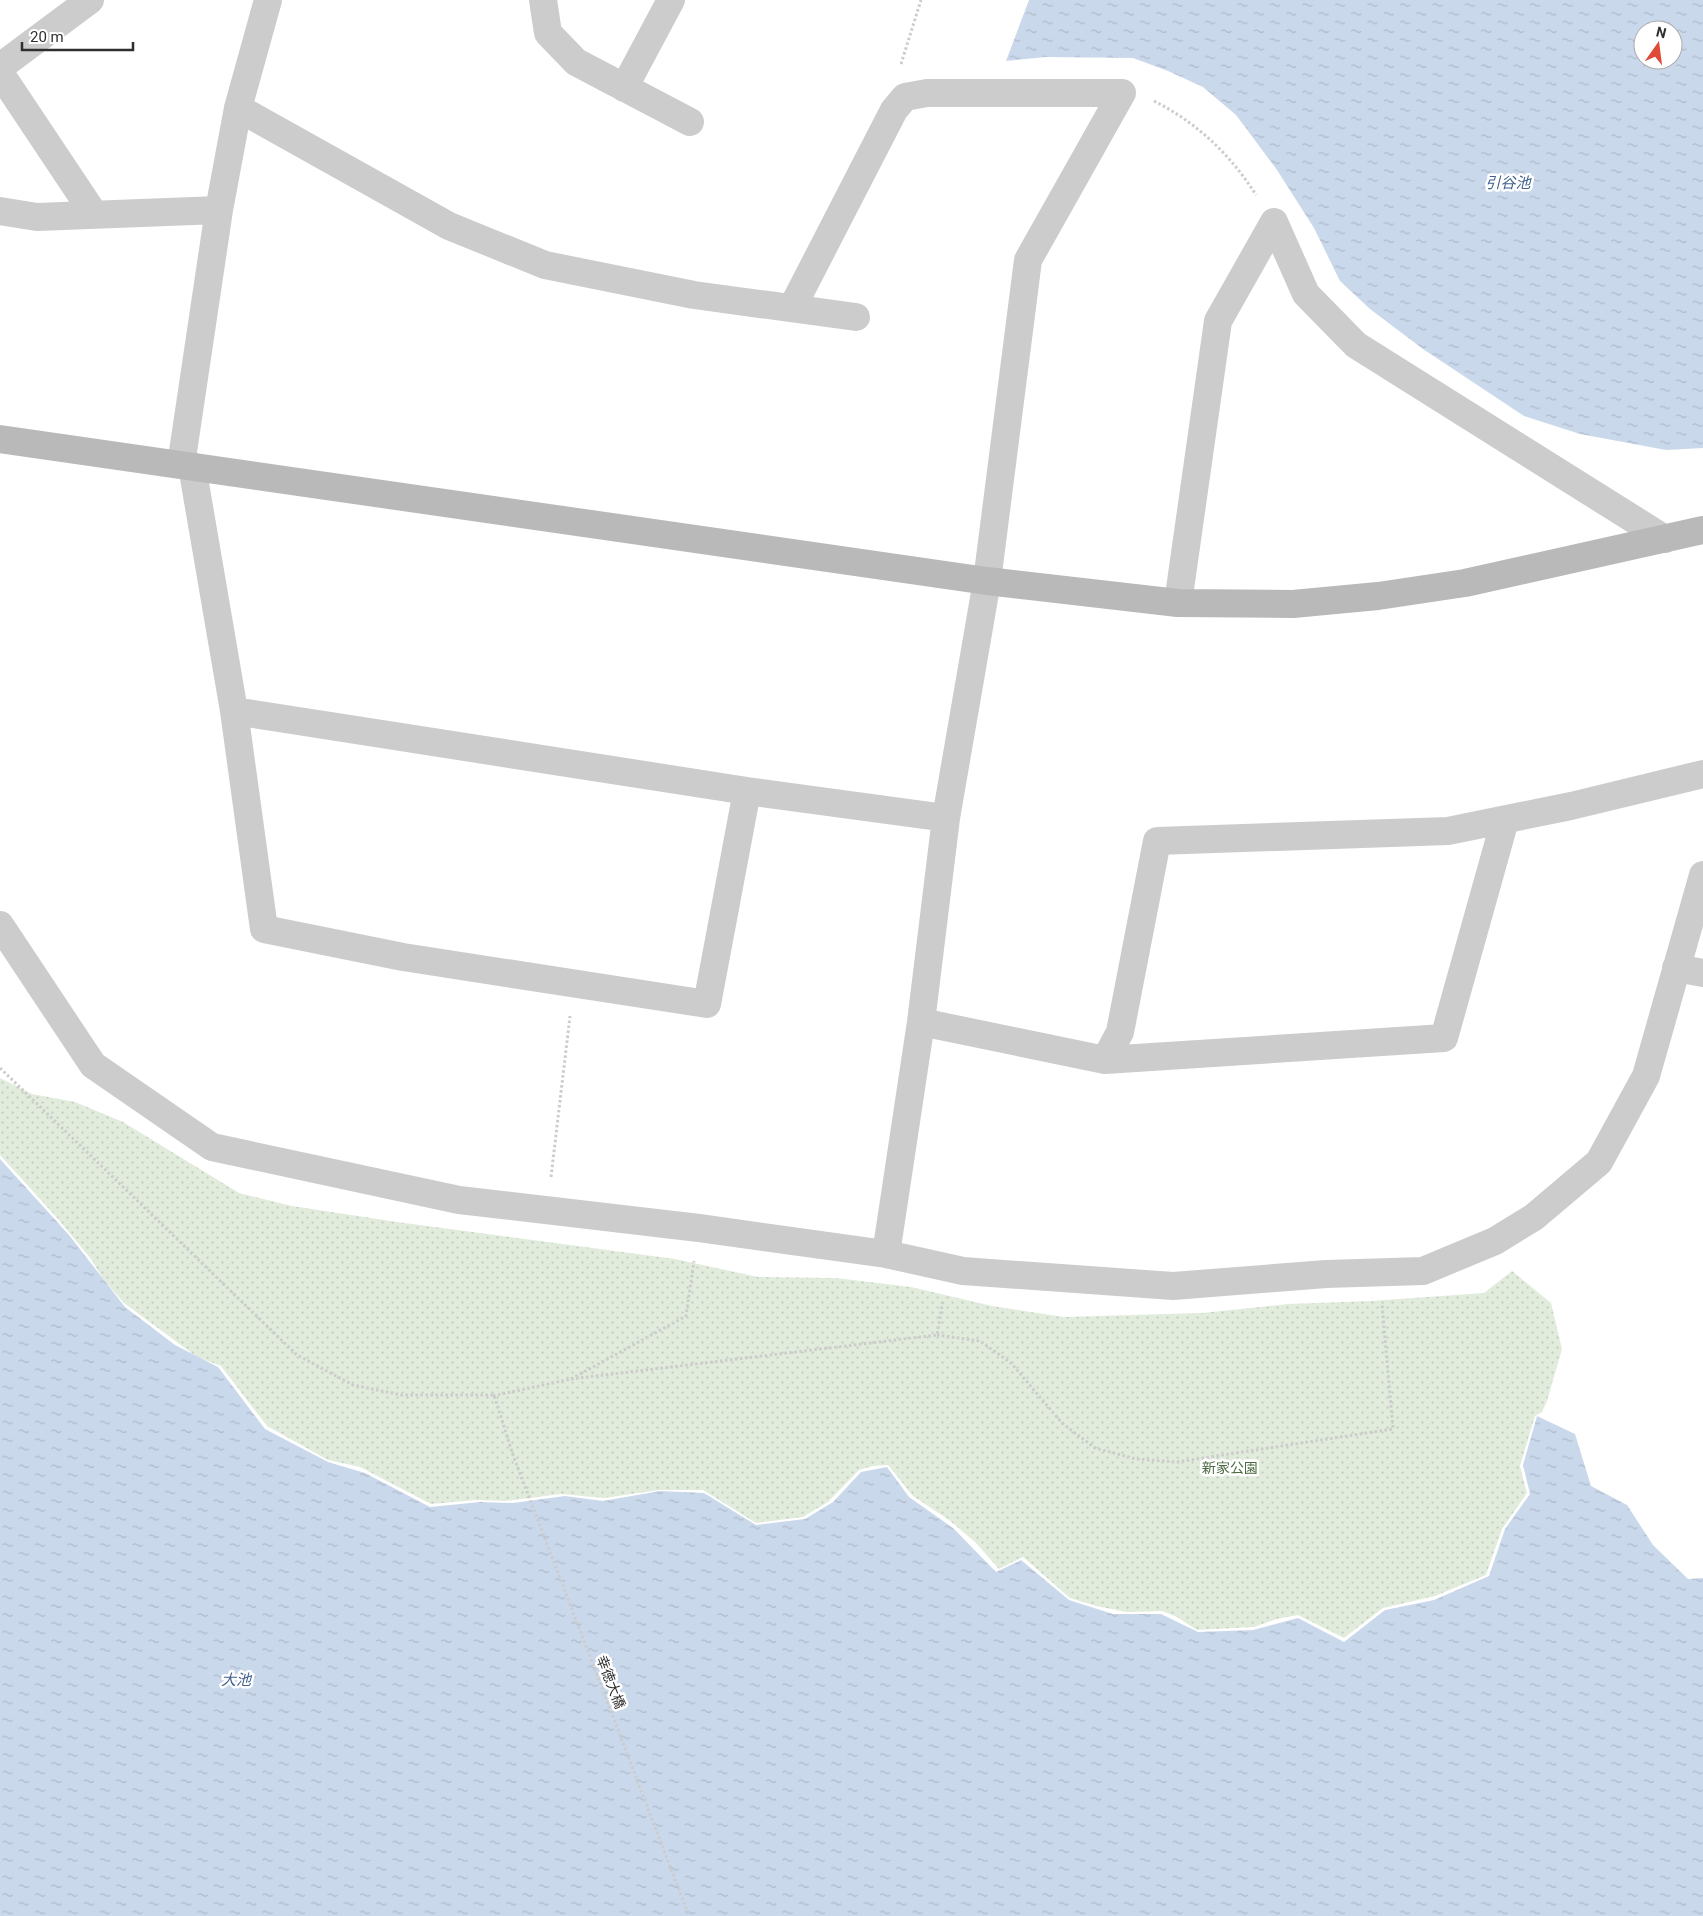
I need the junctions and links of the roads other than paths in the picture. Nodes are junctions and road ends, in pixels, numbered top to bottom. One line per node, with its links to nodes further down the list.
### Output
1 (90, 0): 5 (street)
2 (268, 0): 8 (street)
3 (543, 0): 7 (street)
4 (672, 0): 7 (street)
5 (0, 67)
6 (0, 73): 12 (street)
7 (624, 88): 9 (street)
8 (238, 108): 10 (street); 13 (street)
9 (690, 122)
10 (219, 210): 12 (street); 16 (street)
11 (0, 212): 12 (street)
12 (94, 214)
13 (792, 308): 14 (street); 19 (street)
14 (856, 317)
15 (0, 439): 16 (street)
16 (187, 465): 19 (street); 21 (street)
17 (1703, 530): 18 (street)
18 (1665, 539): 20 (street); 20 (street)
19 (987, 580): 20 (street); 24 (street)
20 (1178, 602)
21 (234, 712): 23 (street); 23 (street)
22 (1703, 774): 25 (street)
23 (747, 791): 24 (street)
24 (946, 818): 30 (street)
25 (1505, 820): 31 (street); 31 (street)
26 (1703, 875): 28 (street)
27 (0, 924): 32 (street)
28 (1676, 968): 29 (street); 32 (street)
29 (1703, 973)
30 (921, 1022): 31 (street); 32 (street)
31 (1105, 1060)
32 (886, 1254)

